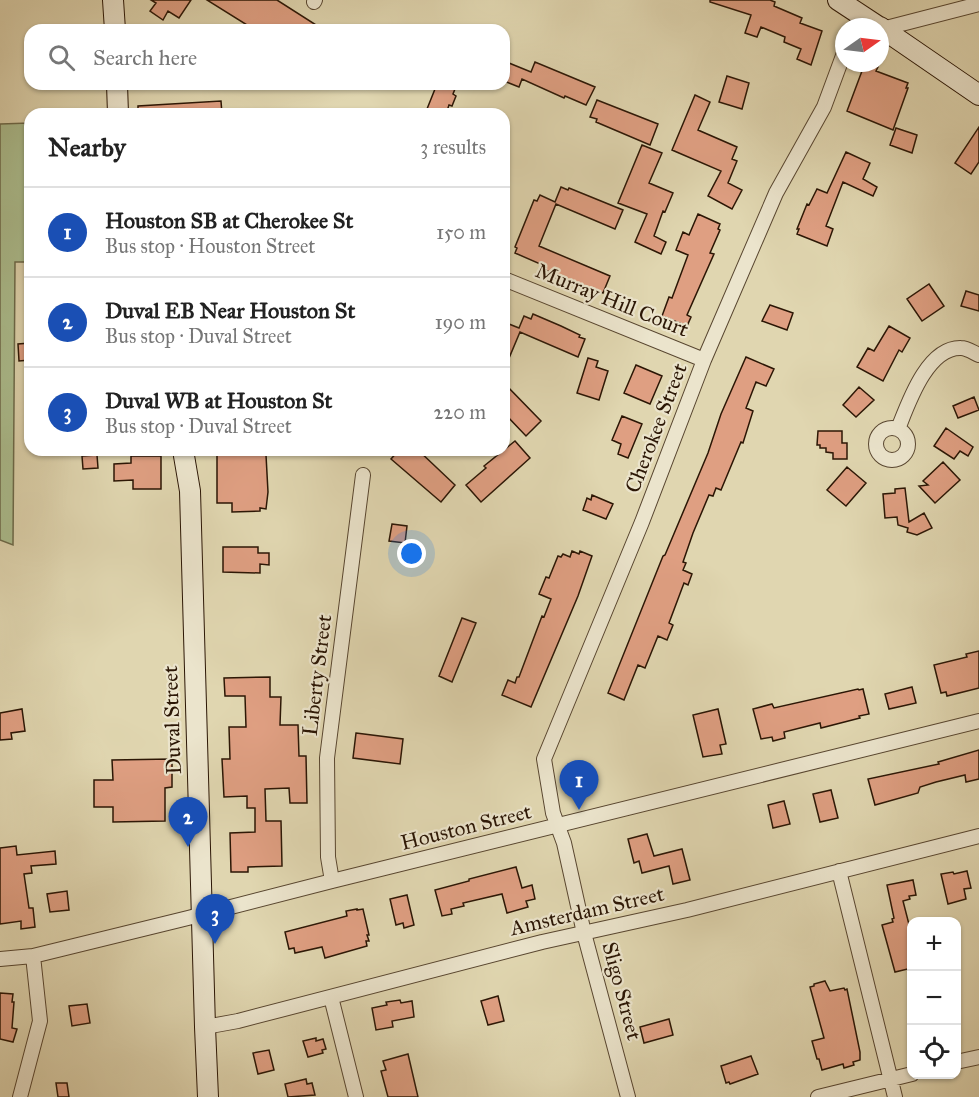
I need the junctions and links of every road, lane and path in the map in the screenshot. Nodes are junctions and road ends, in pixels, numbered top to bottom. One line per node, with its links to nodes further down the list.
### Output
1 (113, 0): 5 (street)
2 (838, 0): 4 (street)
3 (979, 4): 6 (street)
4 (854, 18)
5 (115, 24)
6 (889, 26)
7 (889, 34): 10 (street)
8 (837, 72): 14 (street, Cherokee Street)
9 (117, 90): 11 (street)
10 (979, 96)
11 (118, 108)
12 (510, 281): 14 (street, Murray Hill Court)
13 (979, 355): 15 (street)
14 (705, 360): 19 (street, Cherokee Street)
15 (898, 429)
16 (184, 456): 23 (street, Duval Street)
17 (363, 475): 22 (street, Liberty Street)
18 (979, 721): 19 (street, Houston Street)
19 (557, 826): 22 (street, Houston Street); 24 (street, Sligo Street)
20 (979, 836): 21 (street, Amsterdam Street)
21 (839, 871): 24 (street, Amsterdam Street); 32 (street)
22 (332, 881): 23 (street, Houston Street)
23 (201, 915): 25 (street, Houston Street); 28 (street, Duval Street)
24 (584, 933): 27 (street, Amsterdam Street); 36 (street, Sligo Street)
25 (33, 956): 26 (street, Houston Street); 33 (street)
26 (0, 959)
27 (331, 997): 28 (street, Amsterdam Street); 35 (street)
28 (204, 1027): 34 (street, Duval Street)
29 (979, 1057): 30 (street)
30 (961, 1061)
31 (907, 1075): 32 (street)
32 (891, 1079): 37 (street); 38 (street)
33 (20, 1097)
34 (208, 1097)
35 (356, 1097)
36 (628, 1097)
37 (818, 1097)
38 (895, 1097)

